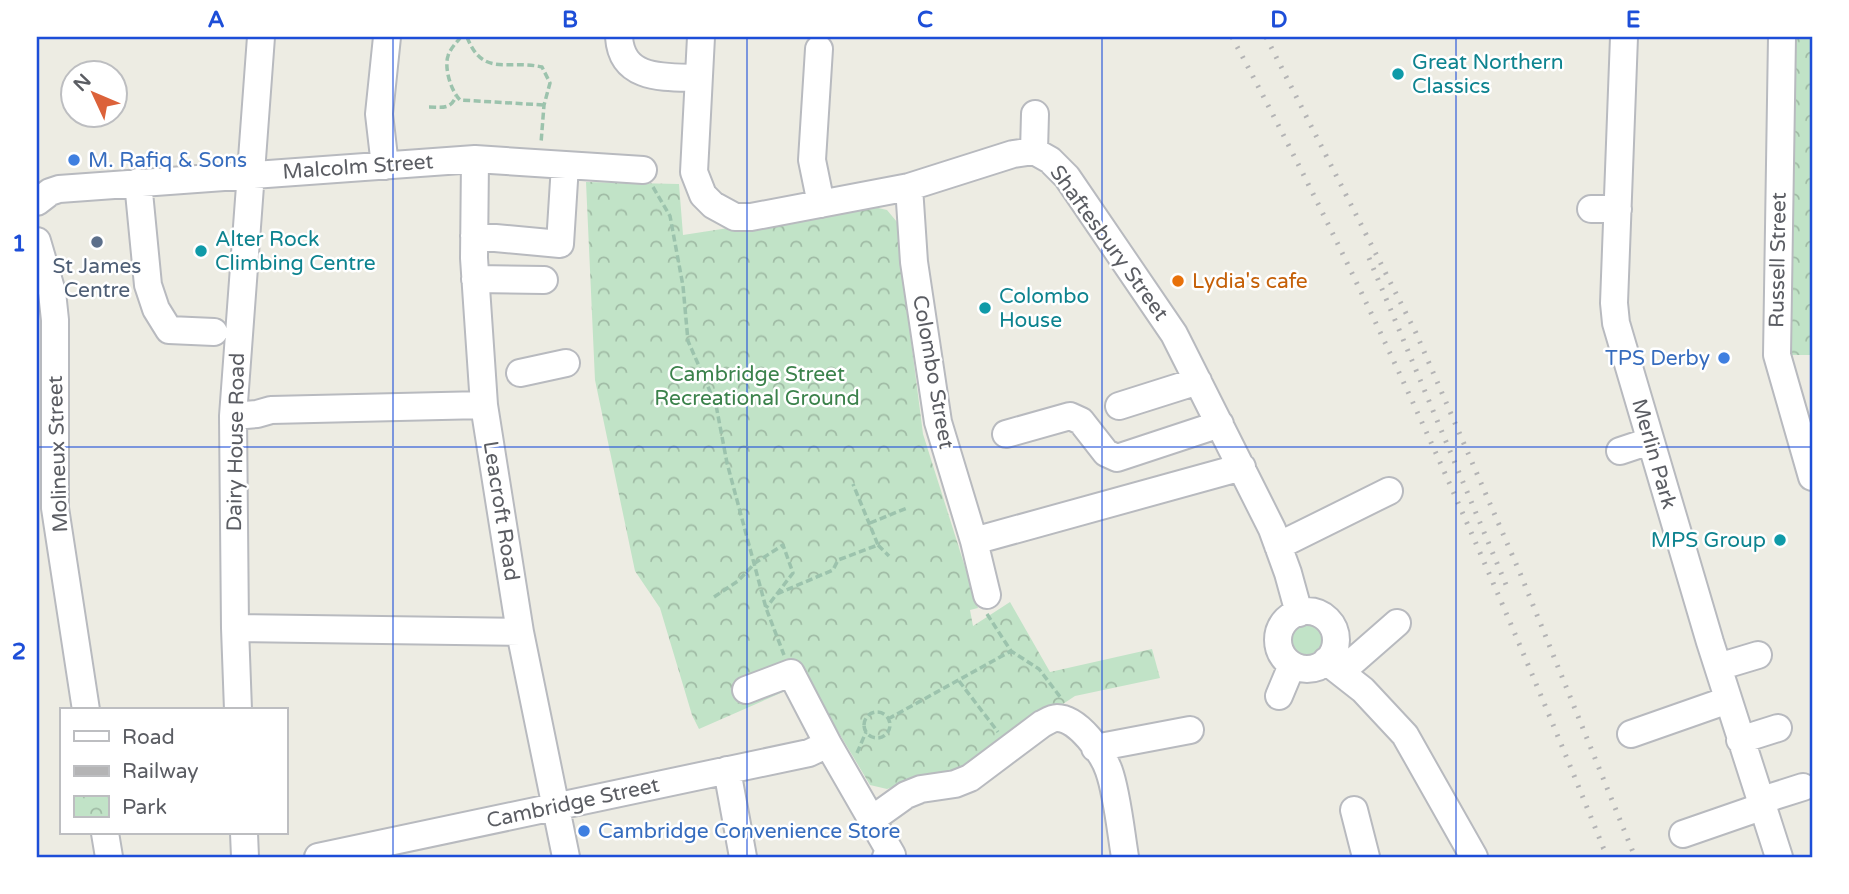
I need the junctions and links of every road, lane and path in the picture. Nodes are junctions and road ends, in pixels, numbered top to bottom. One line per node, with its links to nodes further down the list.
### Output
1 (261, 37): 21 (street, Dairy House Road)
2 (387, 37): 19 (street)
3 (461, 37): 11 (path)
4 (467, 37): 12 (path)
5 (619, 37): 10 (street)
6 (701, 37): 10 (street, Shaftesbury Street)
7 (1624, 37): 27 (street, Merlin Park)
8 (1776, 38): 43 (street, Russell Street)
9 (819, 49): 25 (street)
10 (698, 78): 25 (street, Shaftesbury Street)
11 (456, 96): 12 (path); 13 (path)
12 (544, 105): 17 (path)
13 (429, 107)
14 (1035, 114): 15 (street)
15 (1034, 151): 23 (street, Shaftesbury Street); 34 (street, Shaftesbury Street)
16 (475, 159): 17 (street, Malcolm Street); 19 (street, Malcolm Street); 28 (street, Leacroft Road)
17 (538, 163): 18 (street, Malcolm Street)
18 (565, 165): 20 (street, Malcolm Street); 28 (street)
19 (385, 166): 21 (street, Malcolm Street)
20 (643, 170): 52 (path)
21 (250, 174): 22 (street, Malcolm Street); 37 (street, Dairy House Road)
22 (138, 183): 24 (street, Malcolm Street); 32 (street)
23 (909, 187): 25 (street, Shaftesbury Street); 48 (street, Colombo Street)
24 (37, 202)
25 (821, 204)
26 (1591, 209): 27 (street)
27 (1618, 209): 40 (street, Merlin Park)
28 (474, 236): 30 (street, Leacroft Road)
29 (37, 241): 71 (street, Molineux Street)
30 (475, 279): 31 (street); 35 (street, Leacroft Road)
31 (544, 280)
32 (214, 332)
33 (566, 363): 35 (street)
34 (1198, 381): 36 (street); 38 (street, Shaftesbury Street)
35 (484, 394): 37 (street); 60 (street, Leacroft Road)
36 (1119, 406)
37 (233, 416): 59 (street, Dairy House Road)
38 (1220, 424): 39 (street); 42 (street, Shaftesbury Street)
39 (1006, 434)
40 (1650, 441): 41 (street); 65 (street, Merlin Park)
41 (1620, 451)
42 (1242, 467): 48 (street); 50 (street, Shaftesbury Street)
43 (1812, 477)
44 (853, 484): 47 (path)
45 (1389, 491): 50 (street)
46 (907, 508): 47 (path)
47 (869, 523): 49 (path)
48 (974, 541): 54 (street, Colombo Street)
49 (878, 545): 51 (path); 53 (path)
50 (1278, 546): 57 (street, Shaftesbury Street)
51 (889, 556)
52 (755, 563): 53 (path); 55 (path); 56 (path)
53 (777, 594): 56 (path)
54 (988, 595): 61 (path)
55 (714, 597)
56 (766, 608): 66 (path)
57 (1299, 612): 63 (street); 64 (street)
58 (1397, 623): 64 (street)
59 (235, 628): 60 (street); 72 (street, Dairy House Road)
60 (520, 632): 85 (street, Leacroft Road)
61 (1011, 651): 67 (path); 74 (path)
62 (1758, 655): 65 (street)
63 (1292, 665): 64 (street); 69 (street)
64 (1333, 667): 100 (street)
65 (1718, 667): 70 (street, Merlin Park)
66 (791, 673): 68 (street); 79 (street)
67 (959, 681): 73 (path); 80 (path)
68 (746, 690)
69 (1279, 696)
70 (1728, 701): 77 (street); 78 (street, Merlin Park)
71 (86, 708)
72 (239, 708)
73 (888, 719): 73 (path)
74 (1069, 720): 80 (street); 81 (street)
75 (1778, 728): 78 (street)
76 (1190, 730): 81 (street)
77 (1631, 734)
78 (1740, 740): 84 (street, Merlin Park)
79 (828, 744): 82 (street, Cambridge Street); 87 (street)
80 (1010, 747): 87 (street)
81 (1095, 748): 98 (street)
82 (727, 770): 85 (street, Cambridge Street); 97 (street)
83 (1803, 787): 84 (street)
84 (1760, 804): 90 (street); 101 (street, Merlin Park)
85 (556, 806): 91 (street, Cambridge Street); 96 (street, Leacroft Road)
86 (1354, 810): 99 (street)
87 (871, 820): 92 (street)
88 (105, 834): 93 (street)
89 (244, 834): 94 (street)
90 (1683, 834)
91 (399, 849): 95 (street, Cambridge Street)
92 (889, 856)
93 (109, 857)
94 (245, 857)
95 (318, 857)
96 (566, 857)
97 (743, 857)
98 (1125, 857)
99 (1366, 857)
100 (1474, 857)
101 (1779, 857)

